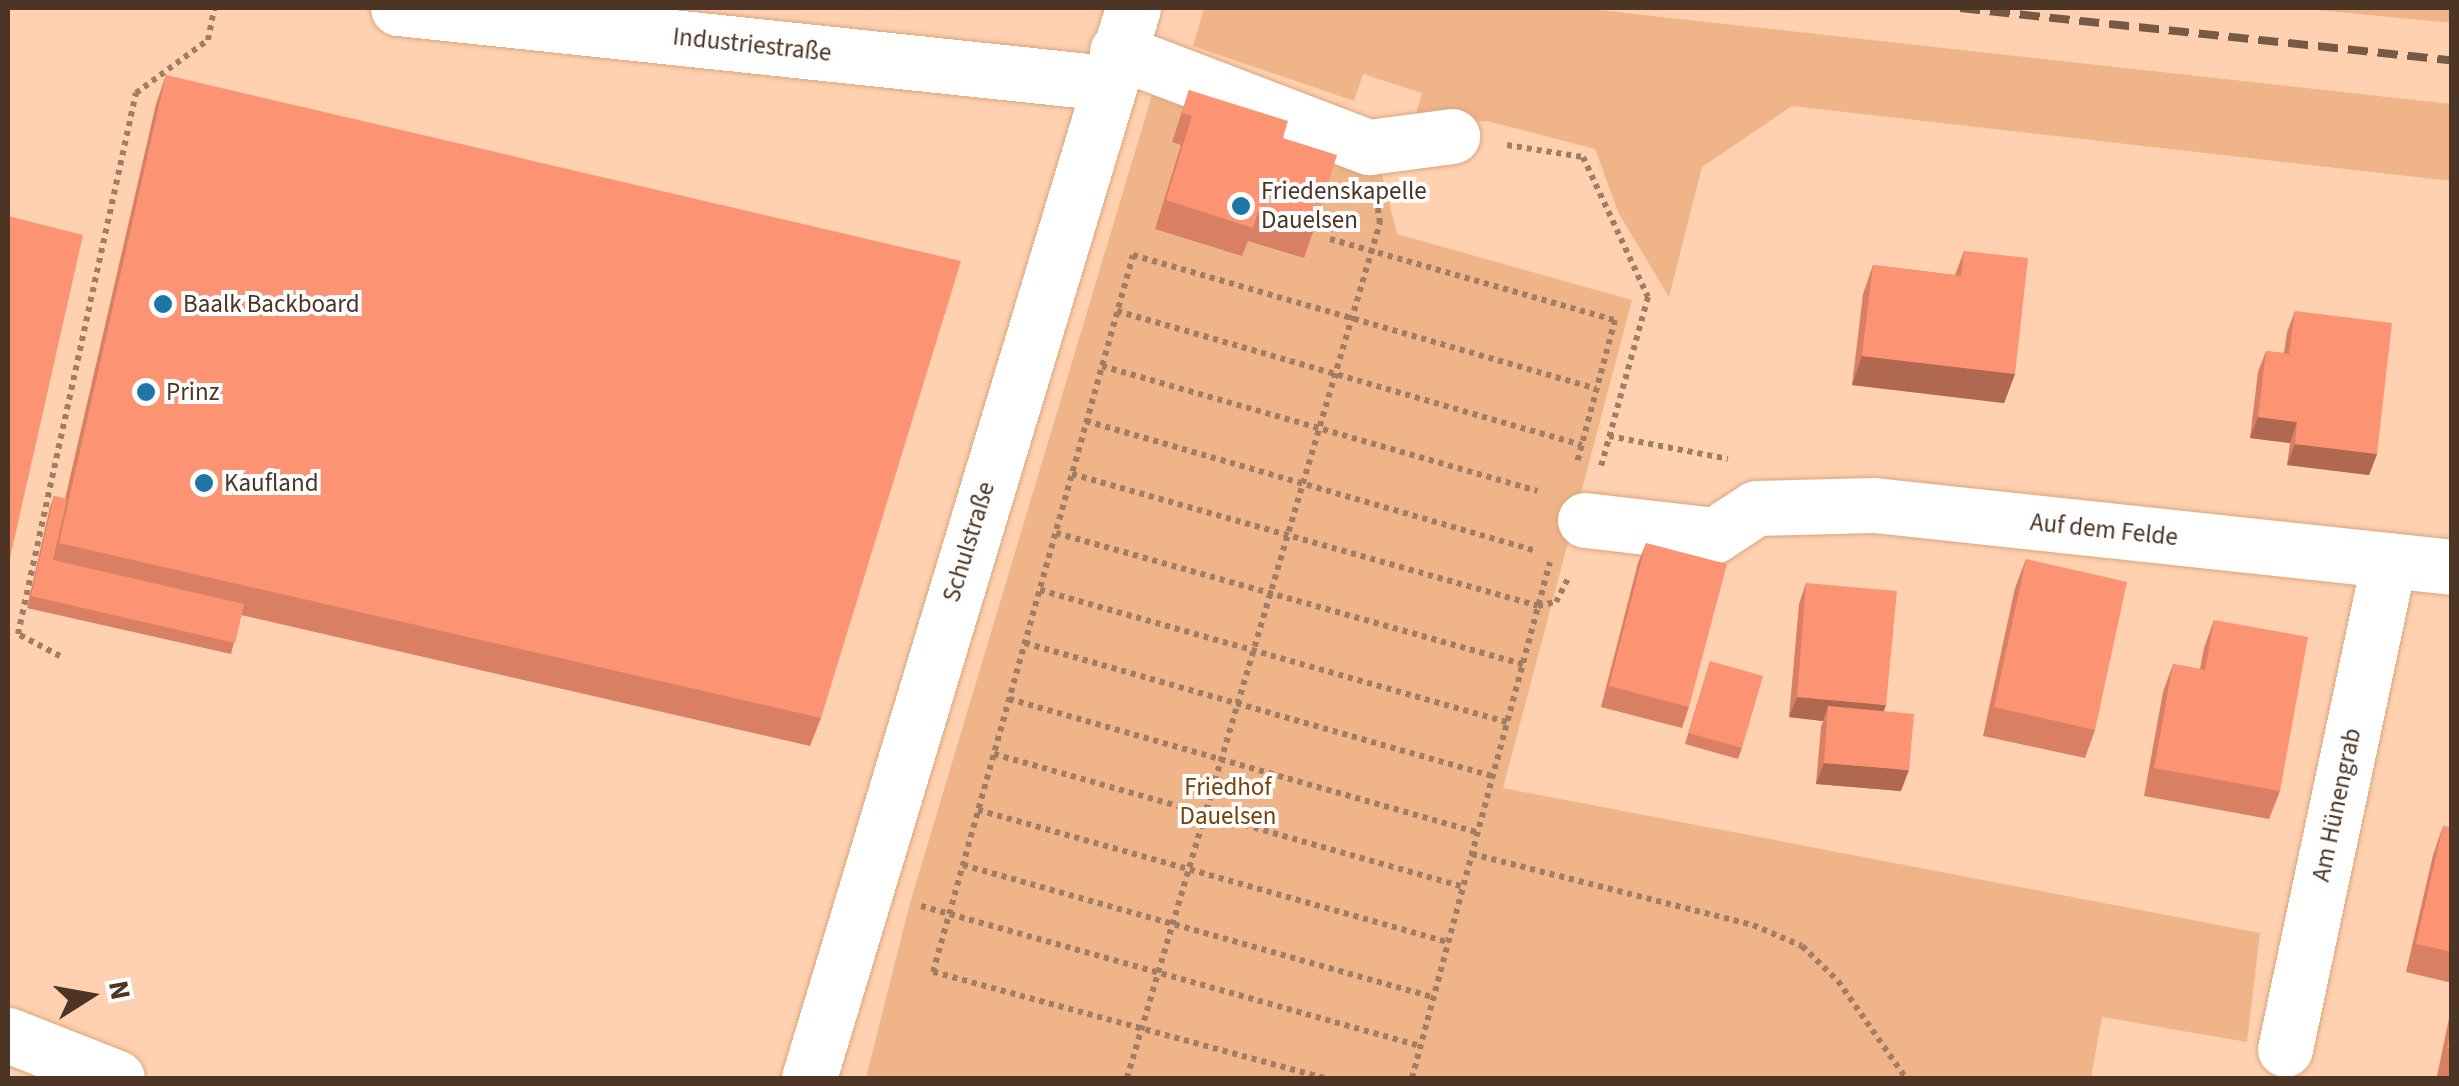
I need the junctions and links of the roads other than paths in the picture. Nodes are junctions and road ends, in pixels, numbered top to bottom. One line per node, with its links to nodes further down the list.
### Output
1 (398, 8): 2 (street, Industriestraße)
2 (1119, 47): 3 (street, Industriestraße); 10 (street, Schulstraße)
3 (1452, 136)
4 (1568, 499): 5 (street, Auf dem Felde)
5 (2389, 560): 6 (street, Auf dem Felde); 8 (street, Am Hünengrab)
6 (2452, 567)
7 (8, 1035): 9 (street)
8 (2284, 1049)
9 (117, 1078)
10 (810, 1078)

